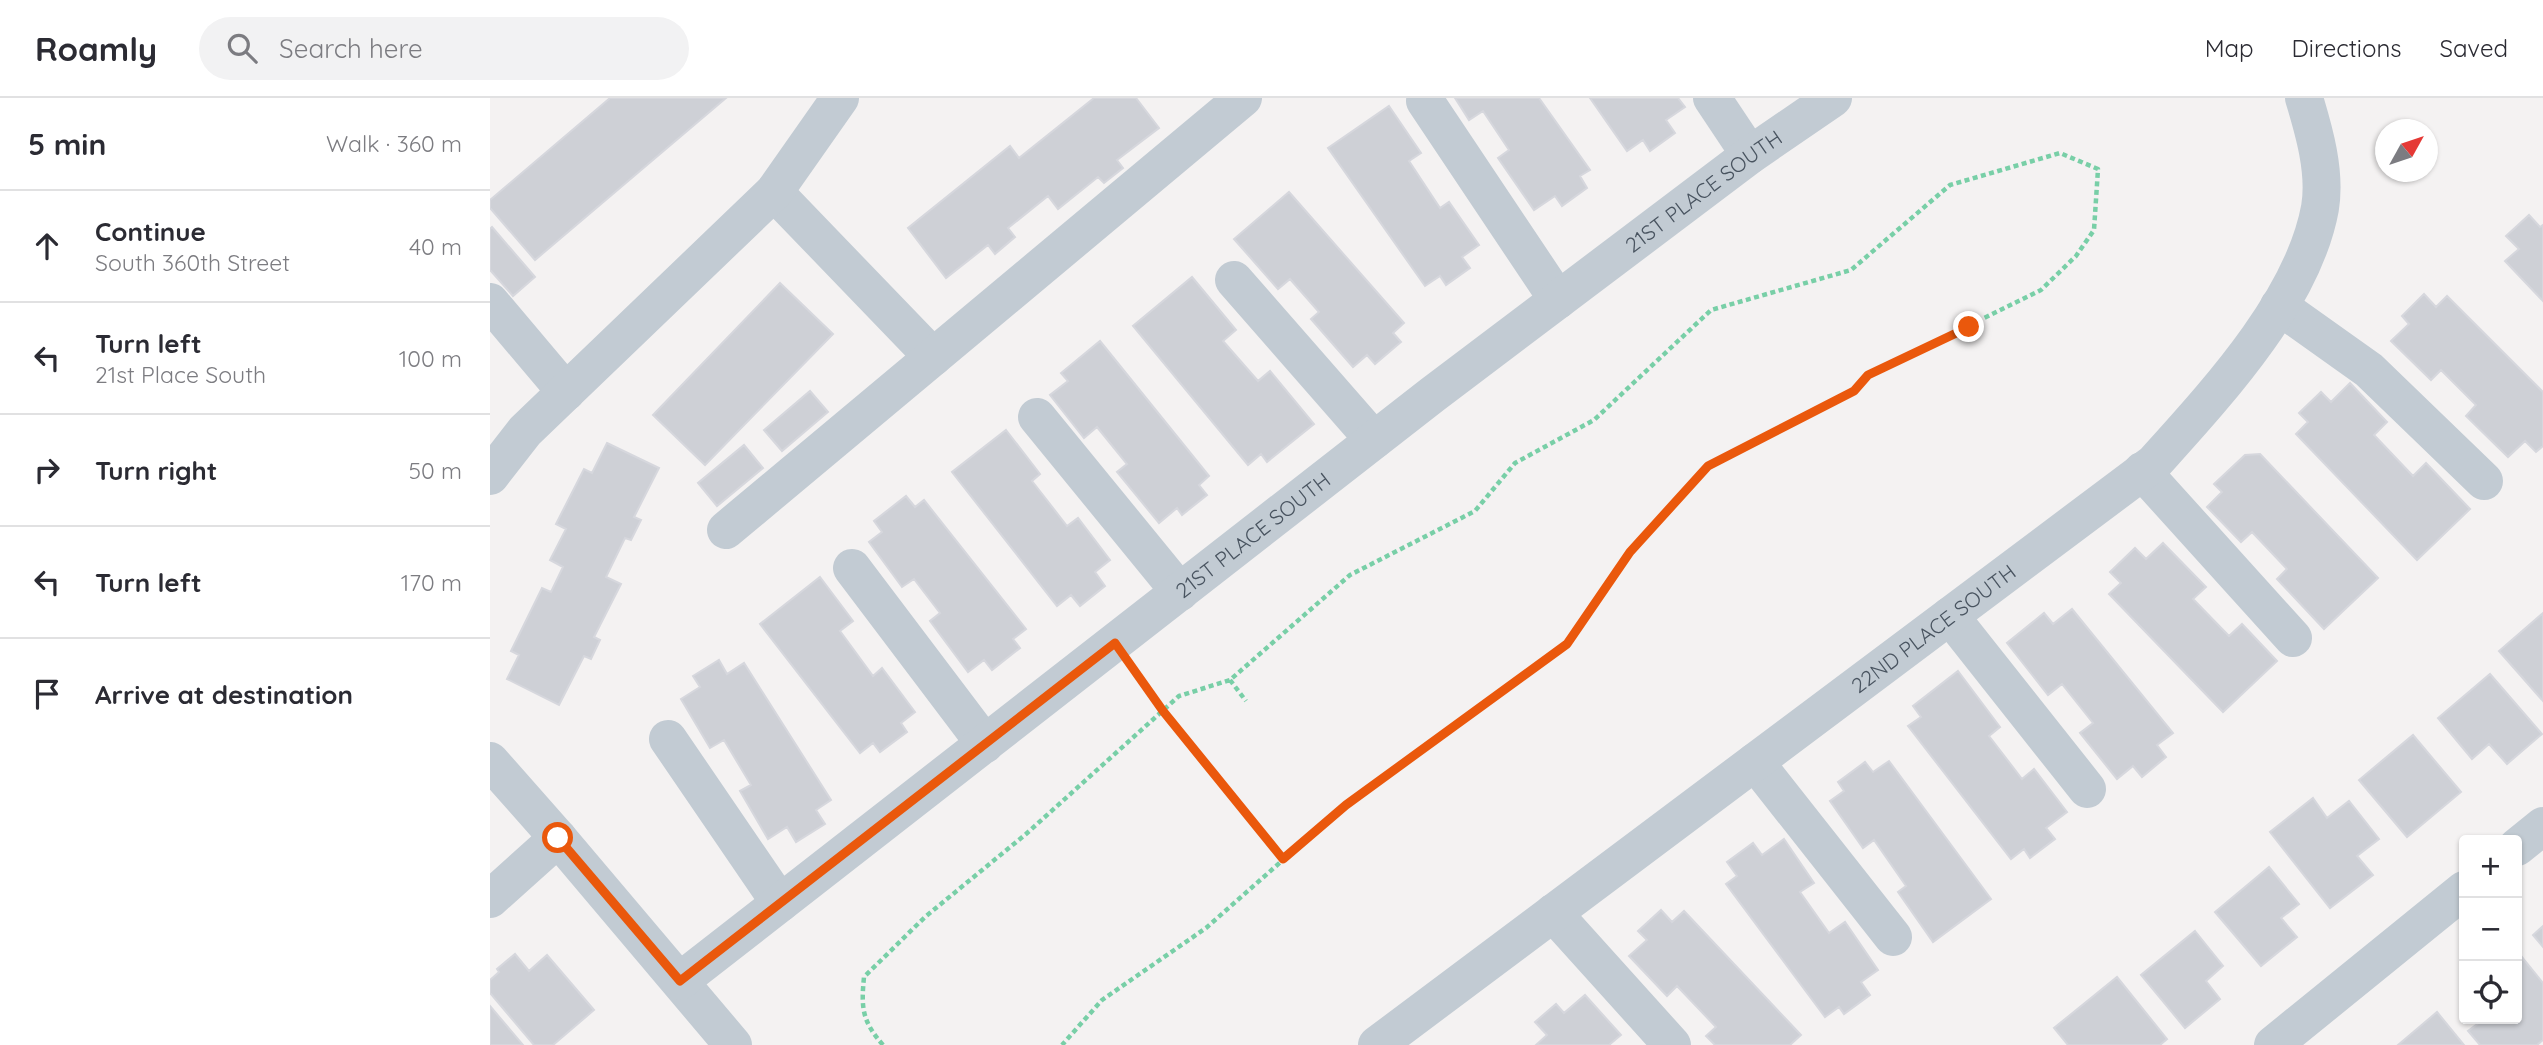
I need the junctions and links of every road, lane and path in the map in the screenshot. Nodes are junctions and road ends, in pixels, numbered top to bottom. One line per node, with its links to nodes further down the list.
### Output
1 (841, 98): 8 (street)
2 (1243, 98): 13 (street)
3 (1712, 98): 7 (street)
4 (1833, 98): 7 (street, 21ST PLACE SOUTH)
5 (2304, 98): 12 (street, 22ND PLACE SOUTH)
6 (1425, 101): 10 (street)
7 (1750, 155): 10 (street, 21ST PLACE SOUTH)
8 (774, 192): 13 (street); 14 (street)
9 (1234, 280): 16 (street)
10 (1558, 300): 16 (street, 21ST PLACE SOUTH)
11 (490, 302): 14 (street)
12 (2279, 306): 17 (street, 22ND PLACE SOUTH); 19 (street)
13 (933, 357): 20 (street)
14 (566, 392): 18 (street)
15 (1037, 417): 22 (street)
16 (1374, 440): 22 (street, 21ST PLACE SOUTH)
17 (2142, 471): 23 (street, 22ND PLACE SOUTH); 24 (street)
18 (490, 476)
19 (2484, 481)
20 (726, 530)
21 (852, 568): 30 (street)
22 (1180, 592): 25 (street, 21ST PLACE SOUTH)
23 (1950, 616): 32 (street, 22ND PLACE SOUTH); 33 (street)
24 (2293, 638)
25 (1115, 643): 28 (path); 30 (street, 21ST PLACE SOUTH)
26 (1230, 680): 27 (path); 28 (path); 37 (path)
27 (1247, 701)
28 (1163, 711): 37 (path); 45 (path)
29 (668, 739): 40 (street)
30 (985, 744): 40 (street, 21ST PLACE SOUTH)
31 (490, 761): 35 (street)
32 (1755, 762): 41 (street, 22ND PLACE SOUTH); 42 (street)
33 (2087, 789)
34 (2543, 826): 36 (street)
35 (558, 838): 39 (street); 43 (street)
36 (2522, 843)
37 (1283, 859): 46 (path)
38 (2459, 894): 49 (street)
39 (490, 899)
40 (780, 903): 43 (street, 21ST PLACE SOUTH)
41 (1553, 913): 47 (street, 22ND PLACE SOUTH); 48 (street)
42 (1893, 937)
43 (680, 981): 44 (street)
44 (733, 1045)
45 (883, 1045)
46 (1062, 1045)
47 (1377, 1045)
48 (1672, 1045)
49 (2273, 1045)

